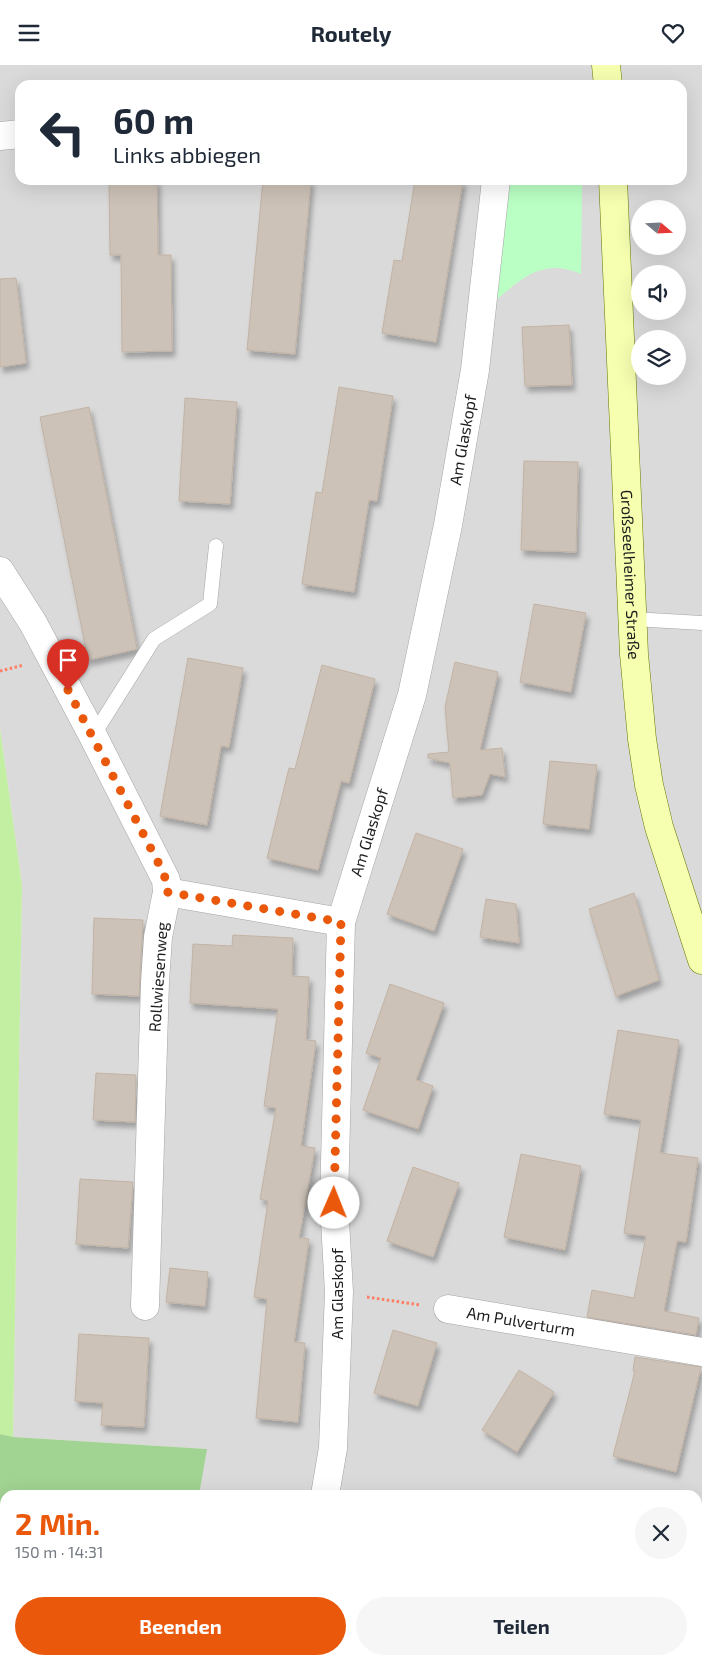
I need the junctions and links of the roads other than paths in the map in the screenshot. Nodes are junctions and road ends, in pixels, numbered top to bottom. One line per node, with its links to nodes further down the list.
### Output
1 (606, 65): 2 (main road)
2 (608, 80)
3 (15, 134): 4 (street)
4 (0, 136)
5 (495, 185): 13 (street, Am Glaskopf)
6 (613, 185): 9 (main road, Großseelheimer Straße)
7 (216, 546): 11 (lane)
8 (0, 571): 11 (street, Rollwiesenweg)
9 (633, 619): 10 (lane); 14 (main road, Großseelheimer Straße)
10 (702, 623)
11 (93, 736): 12 (street, Rollwiesenweg)
12 (167, 892): 13 (street); 15 (street, Rollwiesenweg)
13 (341, 922): 18 (street, Am Glaskopf)
14 (702, 960)
15 (145, 1306)
16 (448, 1309): 17 (street, Am Pulverturm)
17 (702, 1351)
18 (326, 1490)

